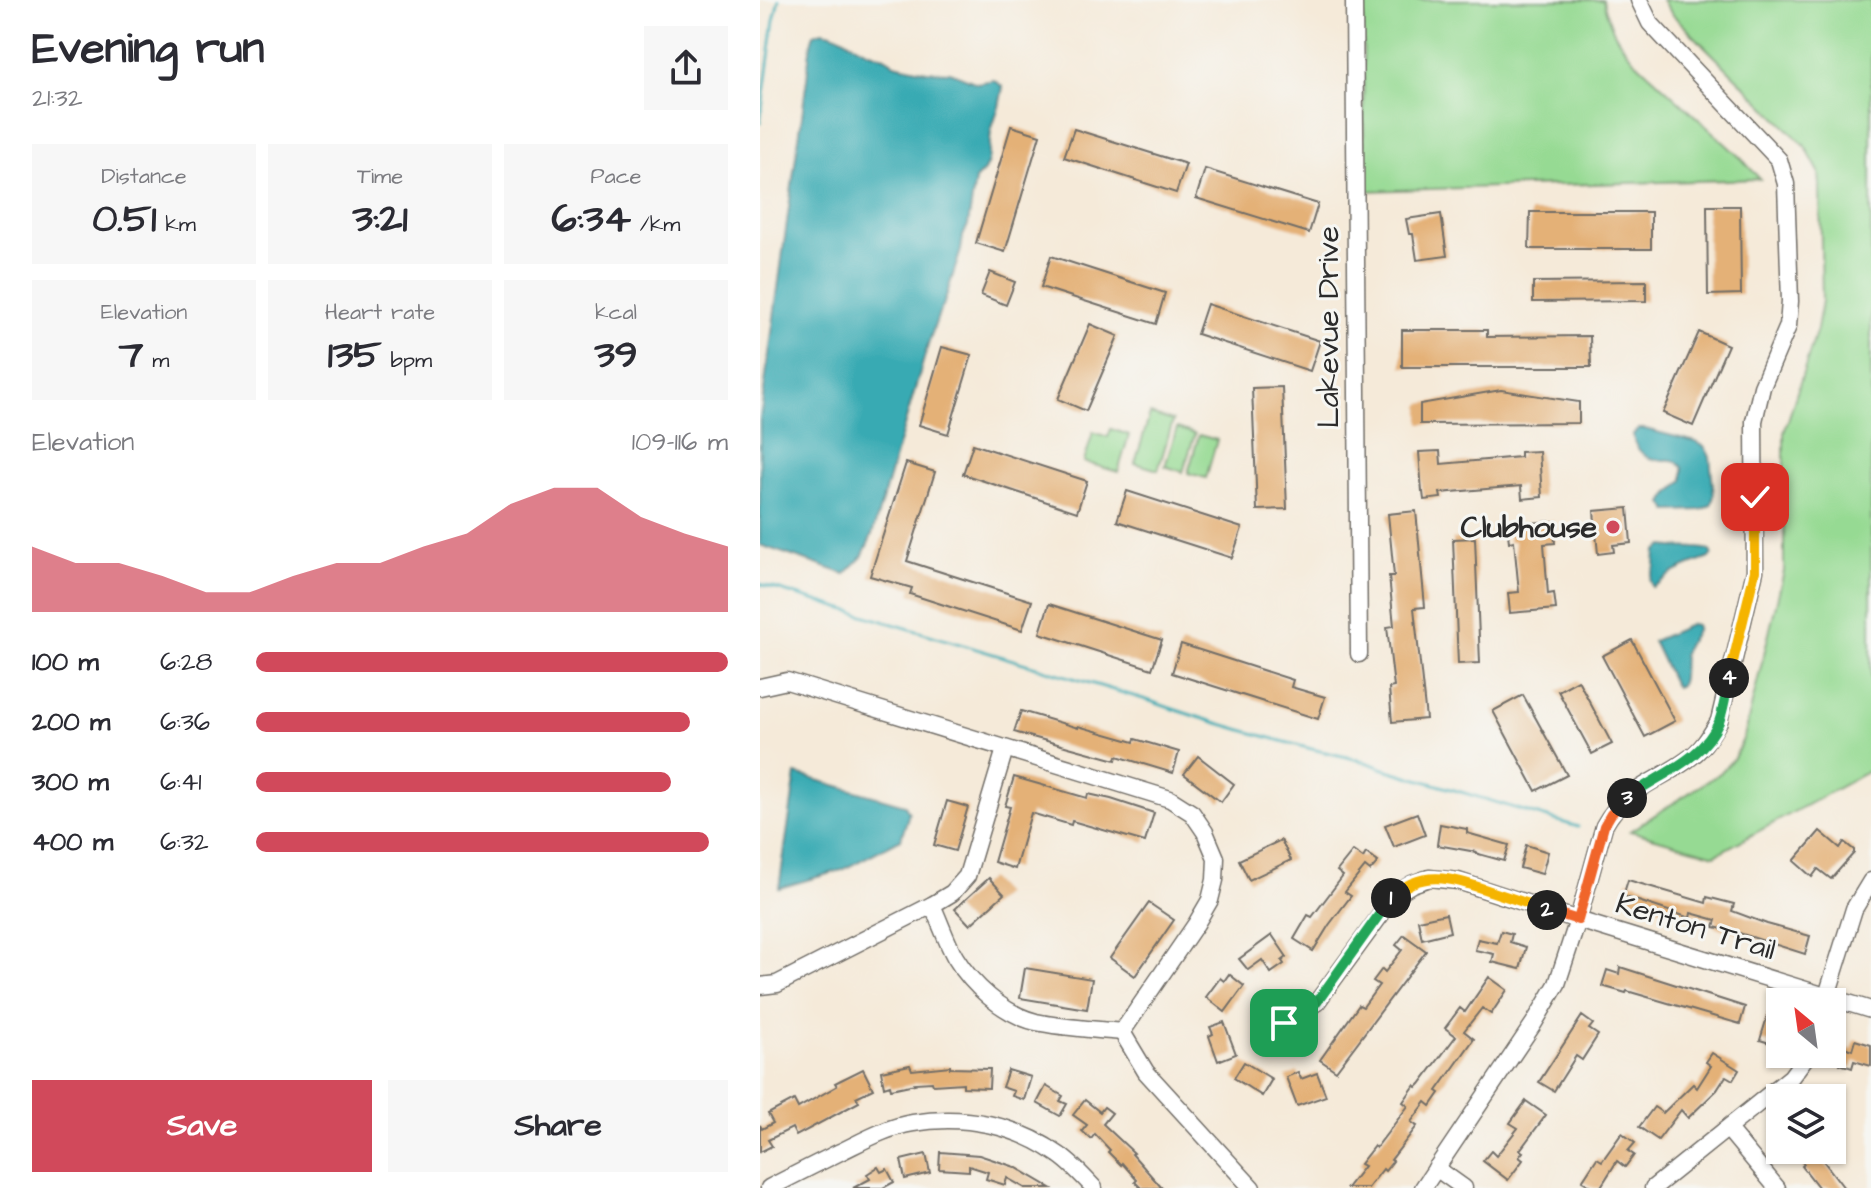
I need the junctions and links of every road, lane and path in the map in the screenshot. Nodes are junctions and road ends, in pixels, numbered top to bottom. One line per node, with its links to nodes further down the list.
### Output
1 (1354, 0): 3 (street, Lakevue Drive)
2 (1639, 0): 8 (street)
3 (1359, 654)
4 (760, 687): 5 (street)
5 (1005, 749): 7 (street); 15 (street)
6 (1871, 881): 11 (street)
7 (932, 905): 9 (street); 15 (street)
8 (1578, 920): 10 (street, Kenton Trail); 14 (street, Kenton Trail); 18 (street)
9 (760, 986)
10 (1791, 988)
11 (1829, 988)
12 (1846, 1004): 13 (street, Kenton Trail)
13 (1871, 1010)
14 (1284, 1023)
15 (1122, 1032): 21 (street)
16 (1798, 1068): 17 (street)
17 (1728, 1129): 24 (street); 25 (street)
18 (1436, 1168): 22 (street); 23 (street)
19 (769, 1188): 20 (street)
20 (1094, 1188)
21 (1252, 1188)
22 (1423, 1188)
23 (1464, 1188)
24 (1653, 1188)
25 (1777, 1188)

